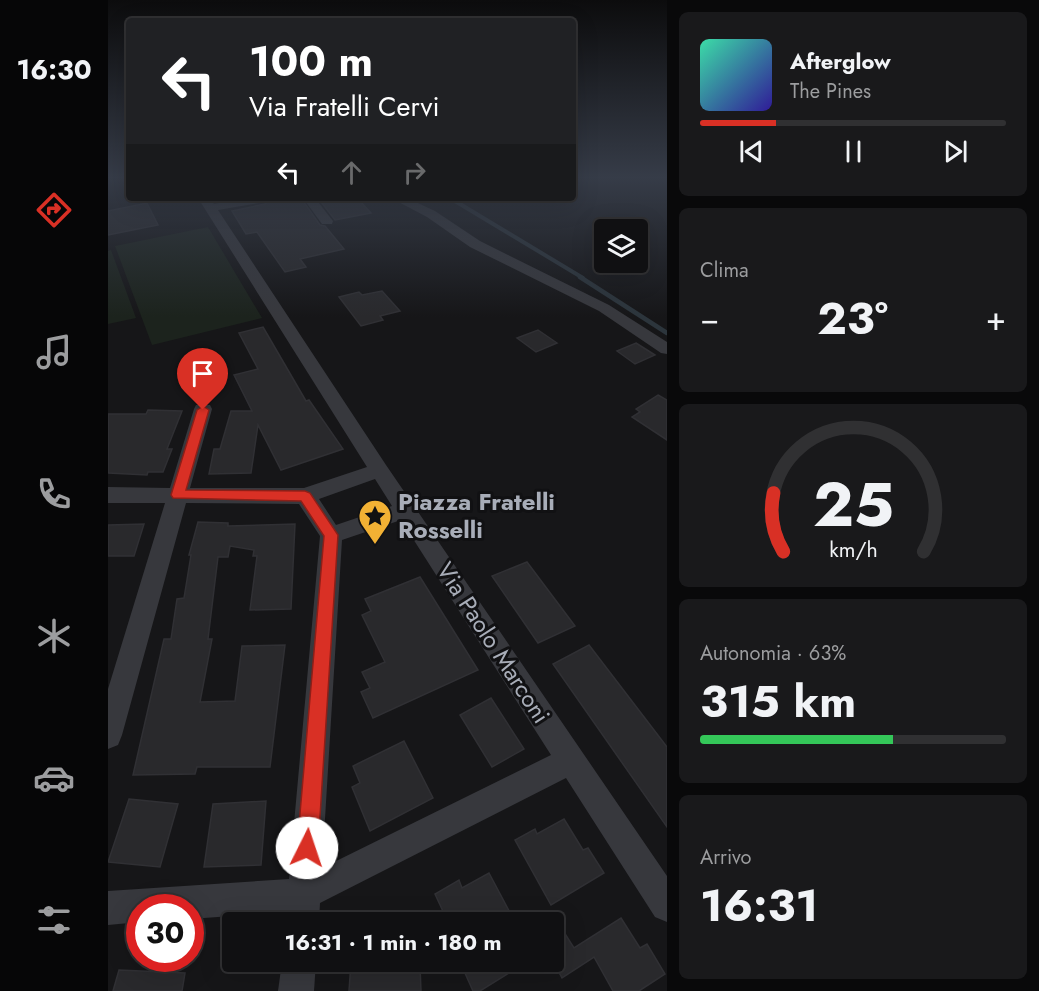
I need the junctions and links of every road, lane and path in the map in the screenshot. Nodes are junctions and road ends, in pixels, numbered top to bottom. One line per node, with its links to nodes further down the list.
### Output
1 (221, 224): 5 (street, Via Paolo Marconi)
2 (447, 224): 3 (street)
3 (667, 349)
4 (203, 410): 7 (street)
5 (379, 470): 8 (street); 9 (street, Via Paolo Marconi)
6 (108, 495): 7 (street)
7 (178, 495): 8 (street); 11 (street)
8 (305, 496): 10 (street)
9 (405, 510): 10 (street); 12 (street, Via Paolo Marconi)
10 (331, 535): 15 (street)
11 (108, 735)
12 (570, 760): 13 (street, Via Paolo Marconi); 15 (street)
13 (667, 905)
14 (108, 908): 15 (street)
15 (303, 908)
16 (297, 972): 17 (street)
17 (296, 991)

